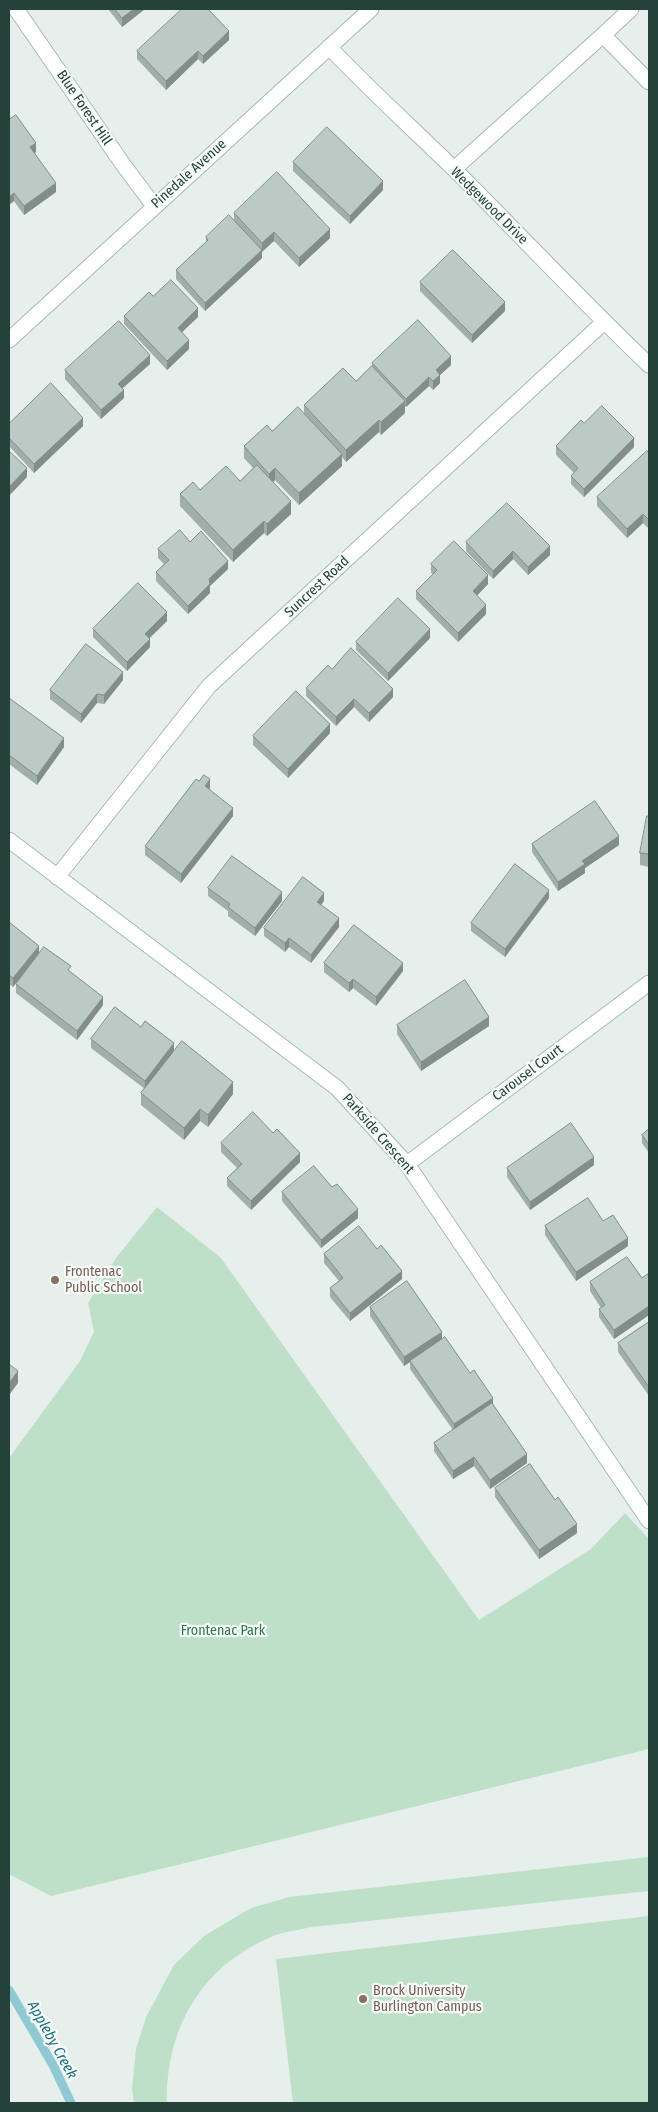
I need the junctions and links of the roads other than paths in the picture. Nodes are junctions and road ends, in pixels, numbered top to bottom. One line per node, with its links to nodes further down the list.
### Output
1 (16, 9): 8 (street, Blue Forest Hill)
2 (370, 9): 5 (street, Pinedale Avenue)
3 (631, 9): 4 (street)
4 (603, 35): 6 (street); 7 (street)
5 (329, 47): 7 (street, Wedgewood Drive); 8 (street, Pinedale Avenue)
6 (649, 82)
7 (454, 169): 9 (street, Wedgewood Drive)
8 (154, 206): 10 (street, Pinedale Avenue)
9 (604, 322): 11 (street, Wedgewood Drive); 13 (street, Suncrest Road)
10 (9, 340)
11 (649, 365)
12 (9, 840): 13 (street, Parkside Crescent)
13 (57, 877): 15 (street, Parkside Crescent)
14 (649, 983): 15 (street, Carousel Court)
15 (406, 1164): 16 (street, Parkside Crescent)
16 (649, 1521)

